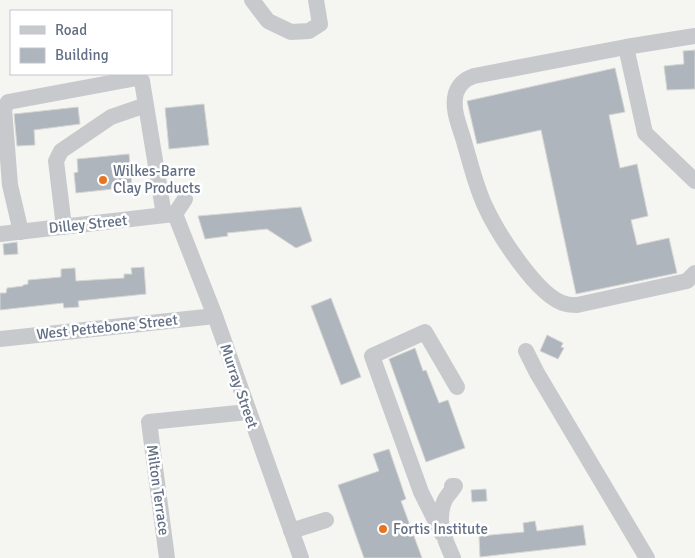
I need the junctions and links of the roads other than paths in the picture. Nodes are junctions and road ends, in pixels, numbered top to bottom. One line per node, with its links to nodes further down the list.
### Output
1 (252, 0): 2 (street)
2 (316, 0)
3 (695, 36): 4 (street)
4 (626, 47): 6 (street); 12 (street)
5 (146, 104): 8 (street, Murray Street); 9 (street); 10 (street, Murray Street)
6 (695, 181)
7 (185, 199): 8 (street)
8 (169, 215): 9 (street, Dilley Street); 13 (street, Murray Street)
9 (64, 227): 10 (street, Dilley Street)
10 (21, 232): 11 (street, Dilley Street)
11 (0, 234)
12 (695, 273)
13 (215, 316): 14 (street, West Pettebone Street); 17 (street, Murray Street)
14 (0, 339)
15 (526, 350): 25 (street)
16 (457, 387): 21 (street)
17 (248, 412): 20 (street, Murray Street); 22 (street, Milton Terrace)
18 (452, 486): 21 (street)
19 (326, 520): 20 (street)
20 (291, 531): 23 (street, Murray Street)
21 (442, 534): 24 (street)
22 (167, 558)
23 (301, 558)
24 (453, 558)
25 (647, 558)

